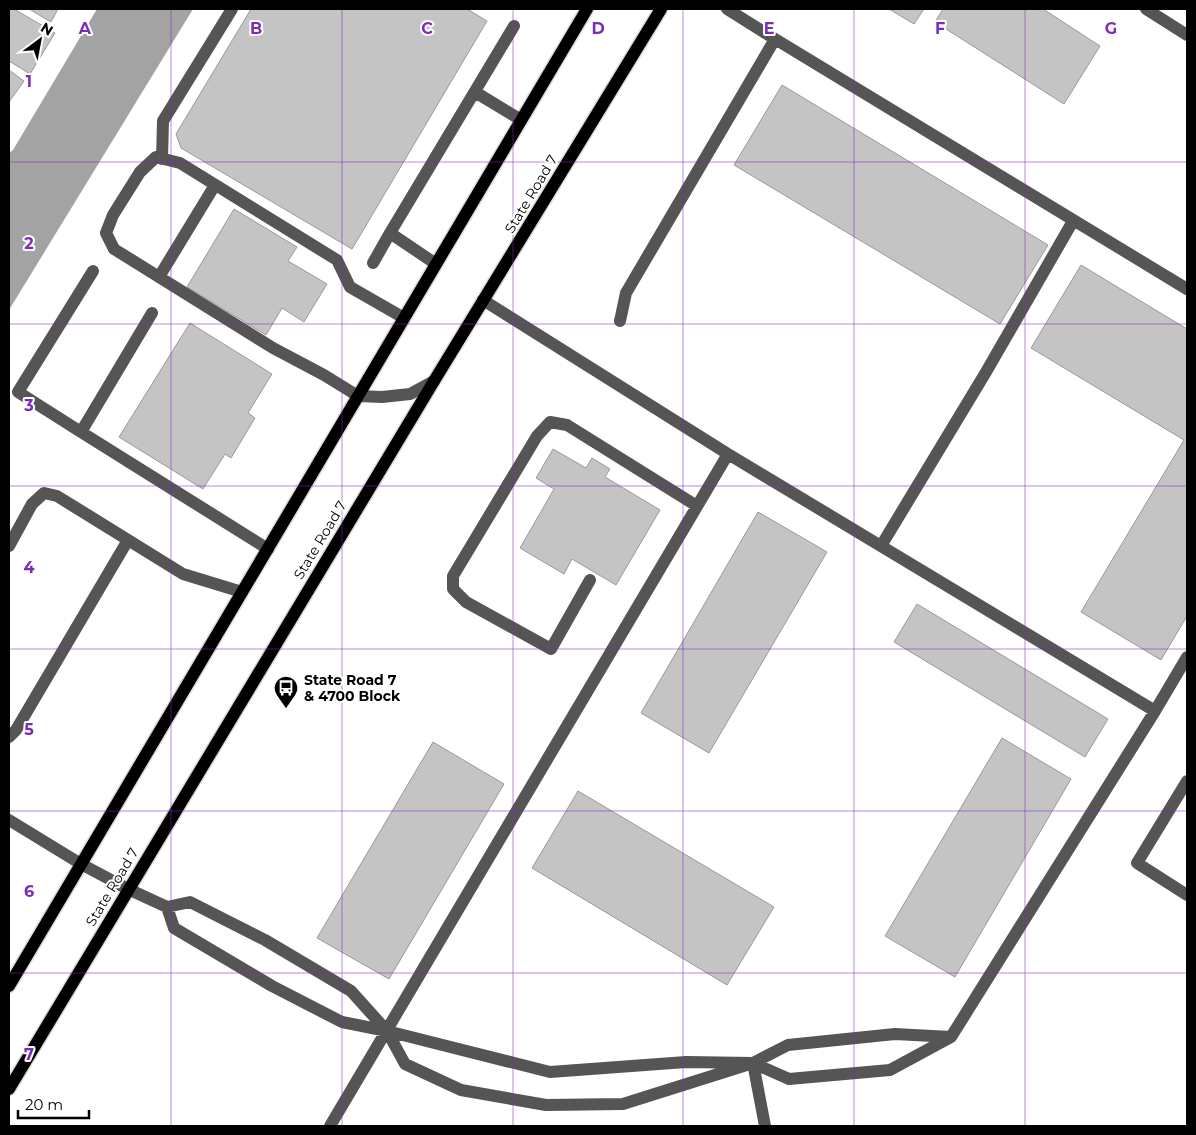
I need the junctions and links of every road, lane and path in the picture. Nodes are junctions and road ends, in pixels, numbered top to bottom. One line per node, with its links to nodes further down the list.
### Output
1 (232, 9): 11 (street)
2 (587, 9): 10 (main road)
3 (662, 9): 20 (main road, State Road 7)
4 (727, 9): 8 (street)
5 (1146, 9): 7 (street)
6 (514, 26): 9 (street)
7 (1187, 35)
8 (775, 39): 13 (street); 23 (street)
9 (475, 92): 10 (street); 14 (street)
10 (521, 120): 16 (main road)
11 (162, 159): 12 (street); 18 (street)
12 (215, 184): 18 (street); 22 (street)
13 (1073, 221): 19 (street); 31 (street)
14 (390, 233): 15 (street); 16 (street)
15 (373, 263)
16 (436, 264): 22 (main road)
17 (93, 271): 26 (street)
18 (159, 277): 25 (street)
19 (1187, 289)
20 (483, 300): 24 (main road, State Road 7); 27 (street)
21 (152, 313): 26 (street)
22 (404, 318): 25 (main road)
23 (620, 321)
24 (434, 381): 25 (street); 41 (main road, State Road 7)
25 (358, 396): 32 (main road)
26 (81, 432): 32 (street)
27 (728, 454): 28 (street); 31 (street)
28 (697, 506): 33 (street); 45 (street)
29 (128, 540): 30 (street); 34 (street); 37 (street)
30 (9, 546)
31 (881, 546): 36 (street)
32 (268, 549): 34 (main road)
33 (590, 580)
34 (242, 592): 40 (main road)
35 (1187, 657): 36 (street)
36 (1155, 711): 46 (street)
37 (9, 737)
38 (1187, 781): 42 (street)
39 (9, 820): 40 (street)
40 (82, 864): 41 (street); 44 (main road)
41 (128, 889): 43 (street); 48 (main road, State Road 7)
42 (1187, 895)
43 (167, 907): 45 (street); 45 (street)
44 (9, 986)
45 (387, 1031): 47 (street); 47 (street); 49 (street)
46 (951, 1037): 47 (street); 47 (street)
47 (753, 1063): 50 (street)
48 (9, 1089)
49 (330, 1126)
50 (765, 1126)

